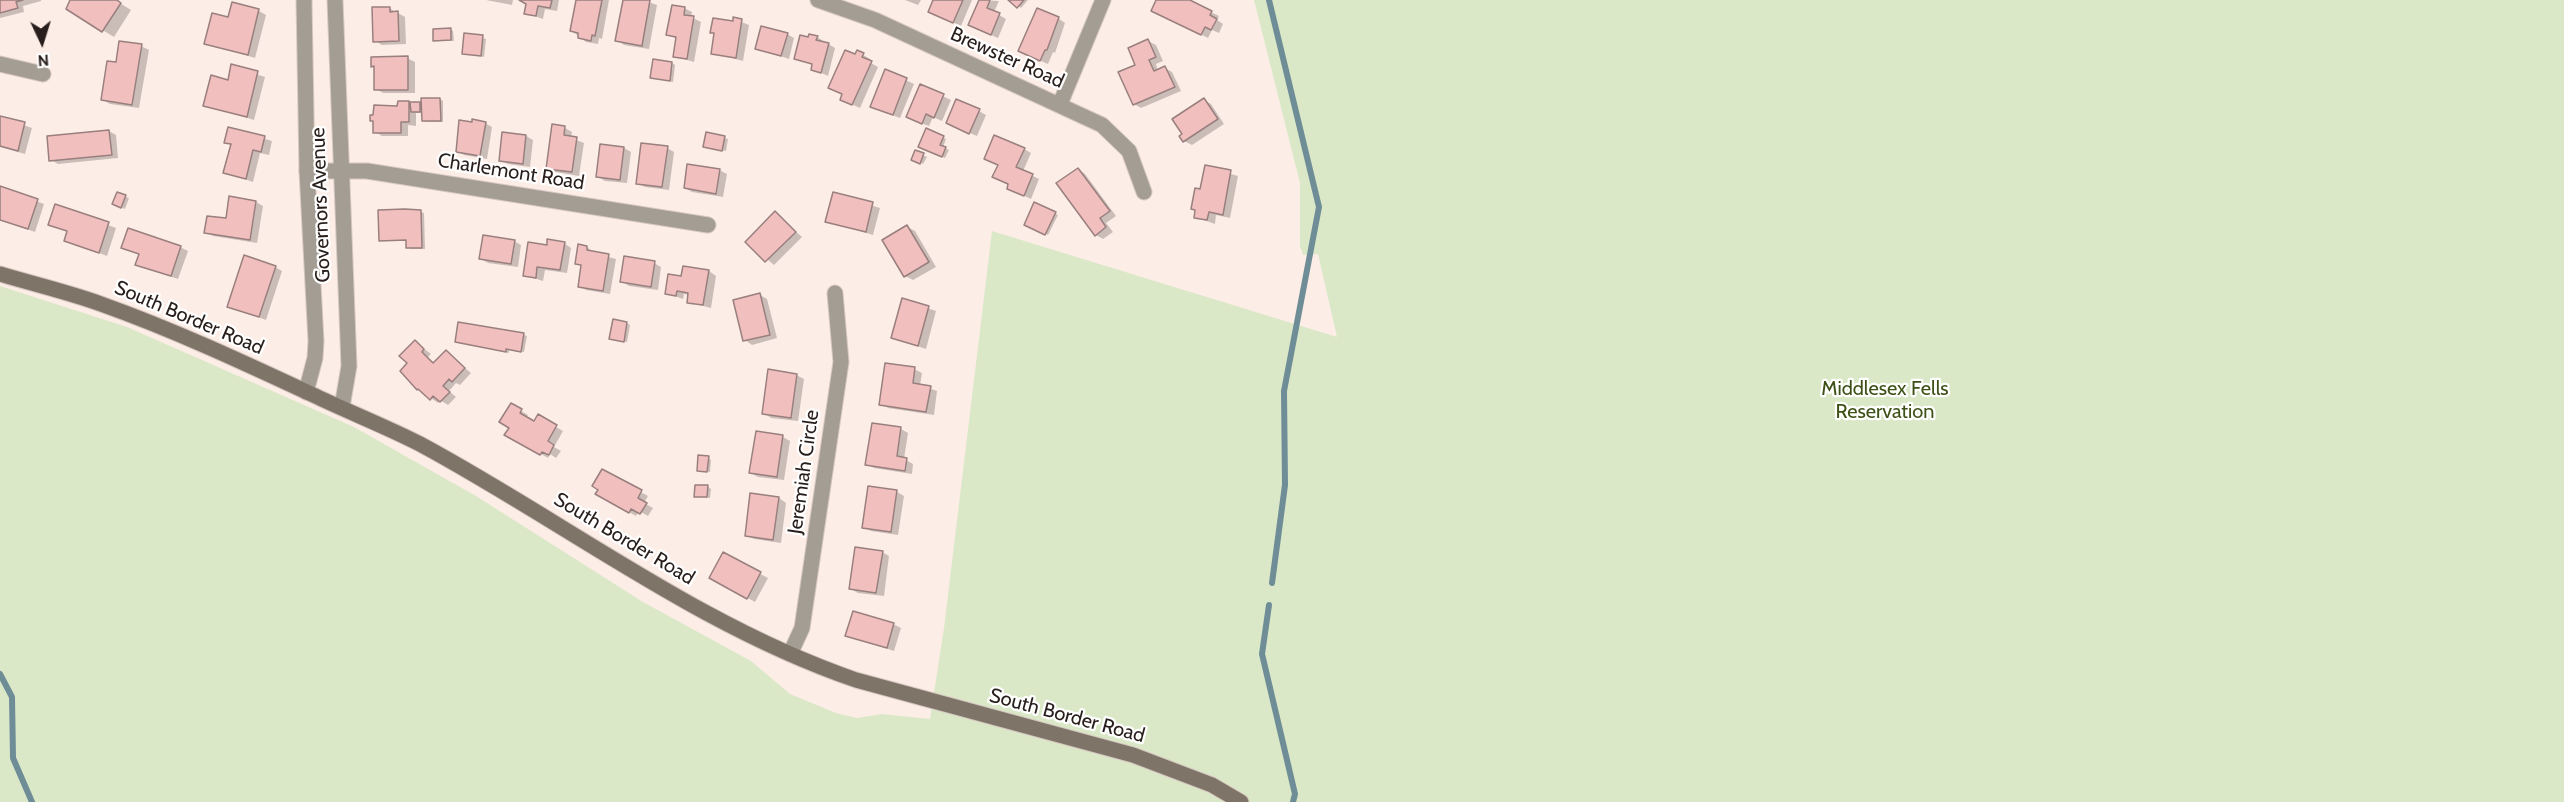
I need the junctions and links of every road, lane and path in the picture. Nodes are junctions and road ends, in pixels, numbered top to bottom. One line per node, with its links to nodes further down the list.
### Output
1 (304, 0): 9 (street, Governors Avenue)
2 (335, 0): 8 (street, Governors Avenue)
3 (818, 0): 7 (street, Brewster Road)
4 (1103, 0): 7 (street)
5 (0, 64): 6 (street)
6 (43, 74)
7 (1060, 104): 10 (street, Brewster Road)
8 (340, 170): 9 (street, Charlemont Road); 11 (street, Charlemont Road); 15 (street, Governors Avenue)
9 (307, 171): 14 (street, Governors Avenue)
10 (1144, 192)
11 (708, 225)
12 (0, 274): 14 (main road, South Border Road)
13 (835, 293): 16 (street, Jeremiah Circle)
14 (306, 392): 15 (main road, South Border Road)
15 (342, 407): 16 (main road, South Border Road)
16 (790, 654): 17 (main road, South Border Road)
17 (1241, 802)

